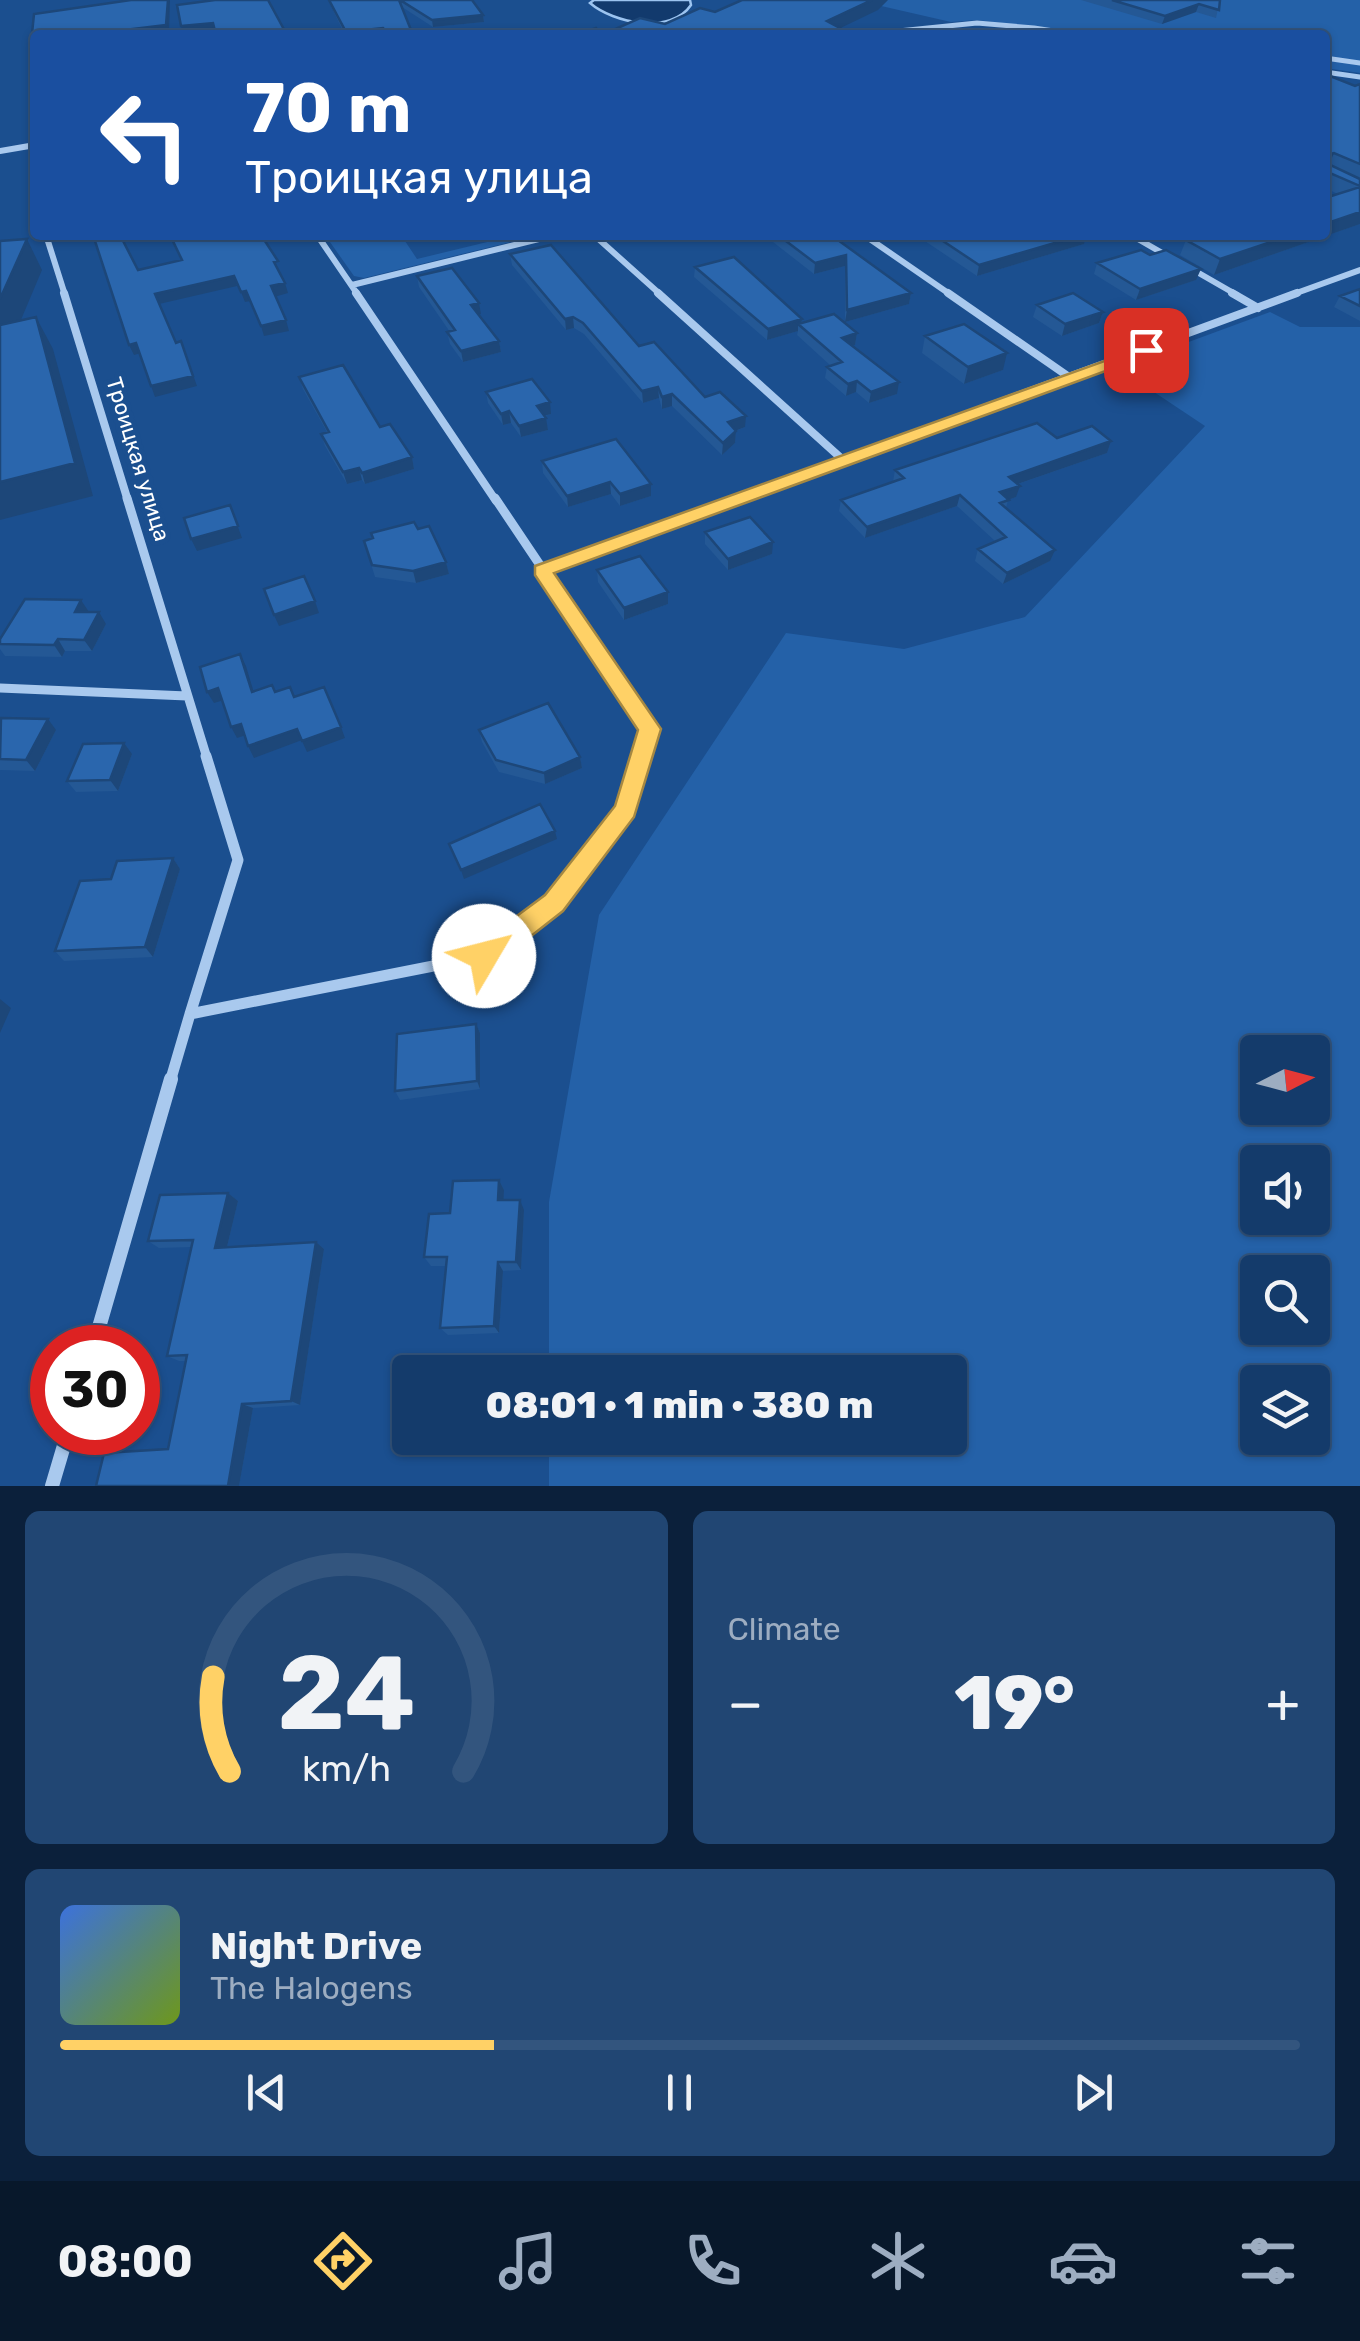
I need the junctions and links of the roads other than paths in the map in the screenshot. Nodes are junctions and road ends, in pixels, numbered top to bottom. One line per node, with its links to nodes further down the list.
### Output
1 (904, 30): 2 (street)
2 (1023, 30)
3 (1330, 59): 4 (street)
4 (1360, 63)
5 (1330, 73): 6 (street)
6 (1360, 77)
7 (30, 146): 8 (street)
8 (0, 152)
9 (48, 240): 22 (street, Троицкая улица)
10 (320, 240): 16 (street)
11 (535, 240): 16 (street)
12 (600, 240): 19 (street)
13 (871, 240): 18 (street)
14 (1141, 240): 17 (street)
15 (1360, 270): 17 (street)
16 (352, 285): 20 (street)
17 (1258, 308): 18 (street)
18 (1072, 379): 19 (street)
19 (842, 459): 20 (street)
20 (542, 570): 23 (street)
21 (0, 688): 22 (street)
22 (188, 696): 23 (street, Троицкая улица)
23 (190, 1014): 24 (street, Троицкая улица)
24 (99, 1325)
25 (61, 1455): 26 (street)
26 (52, 1486)

